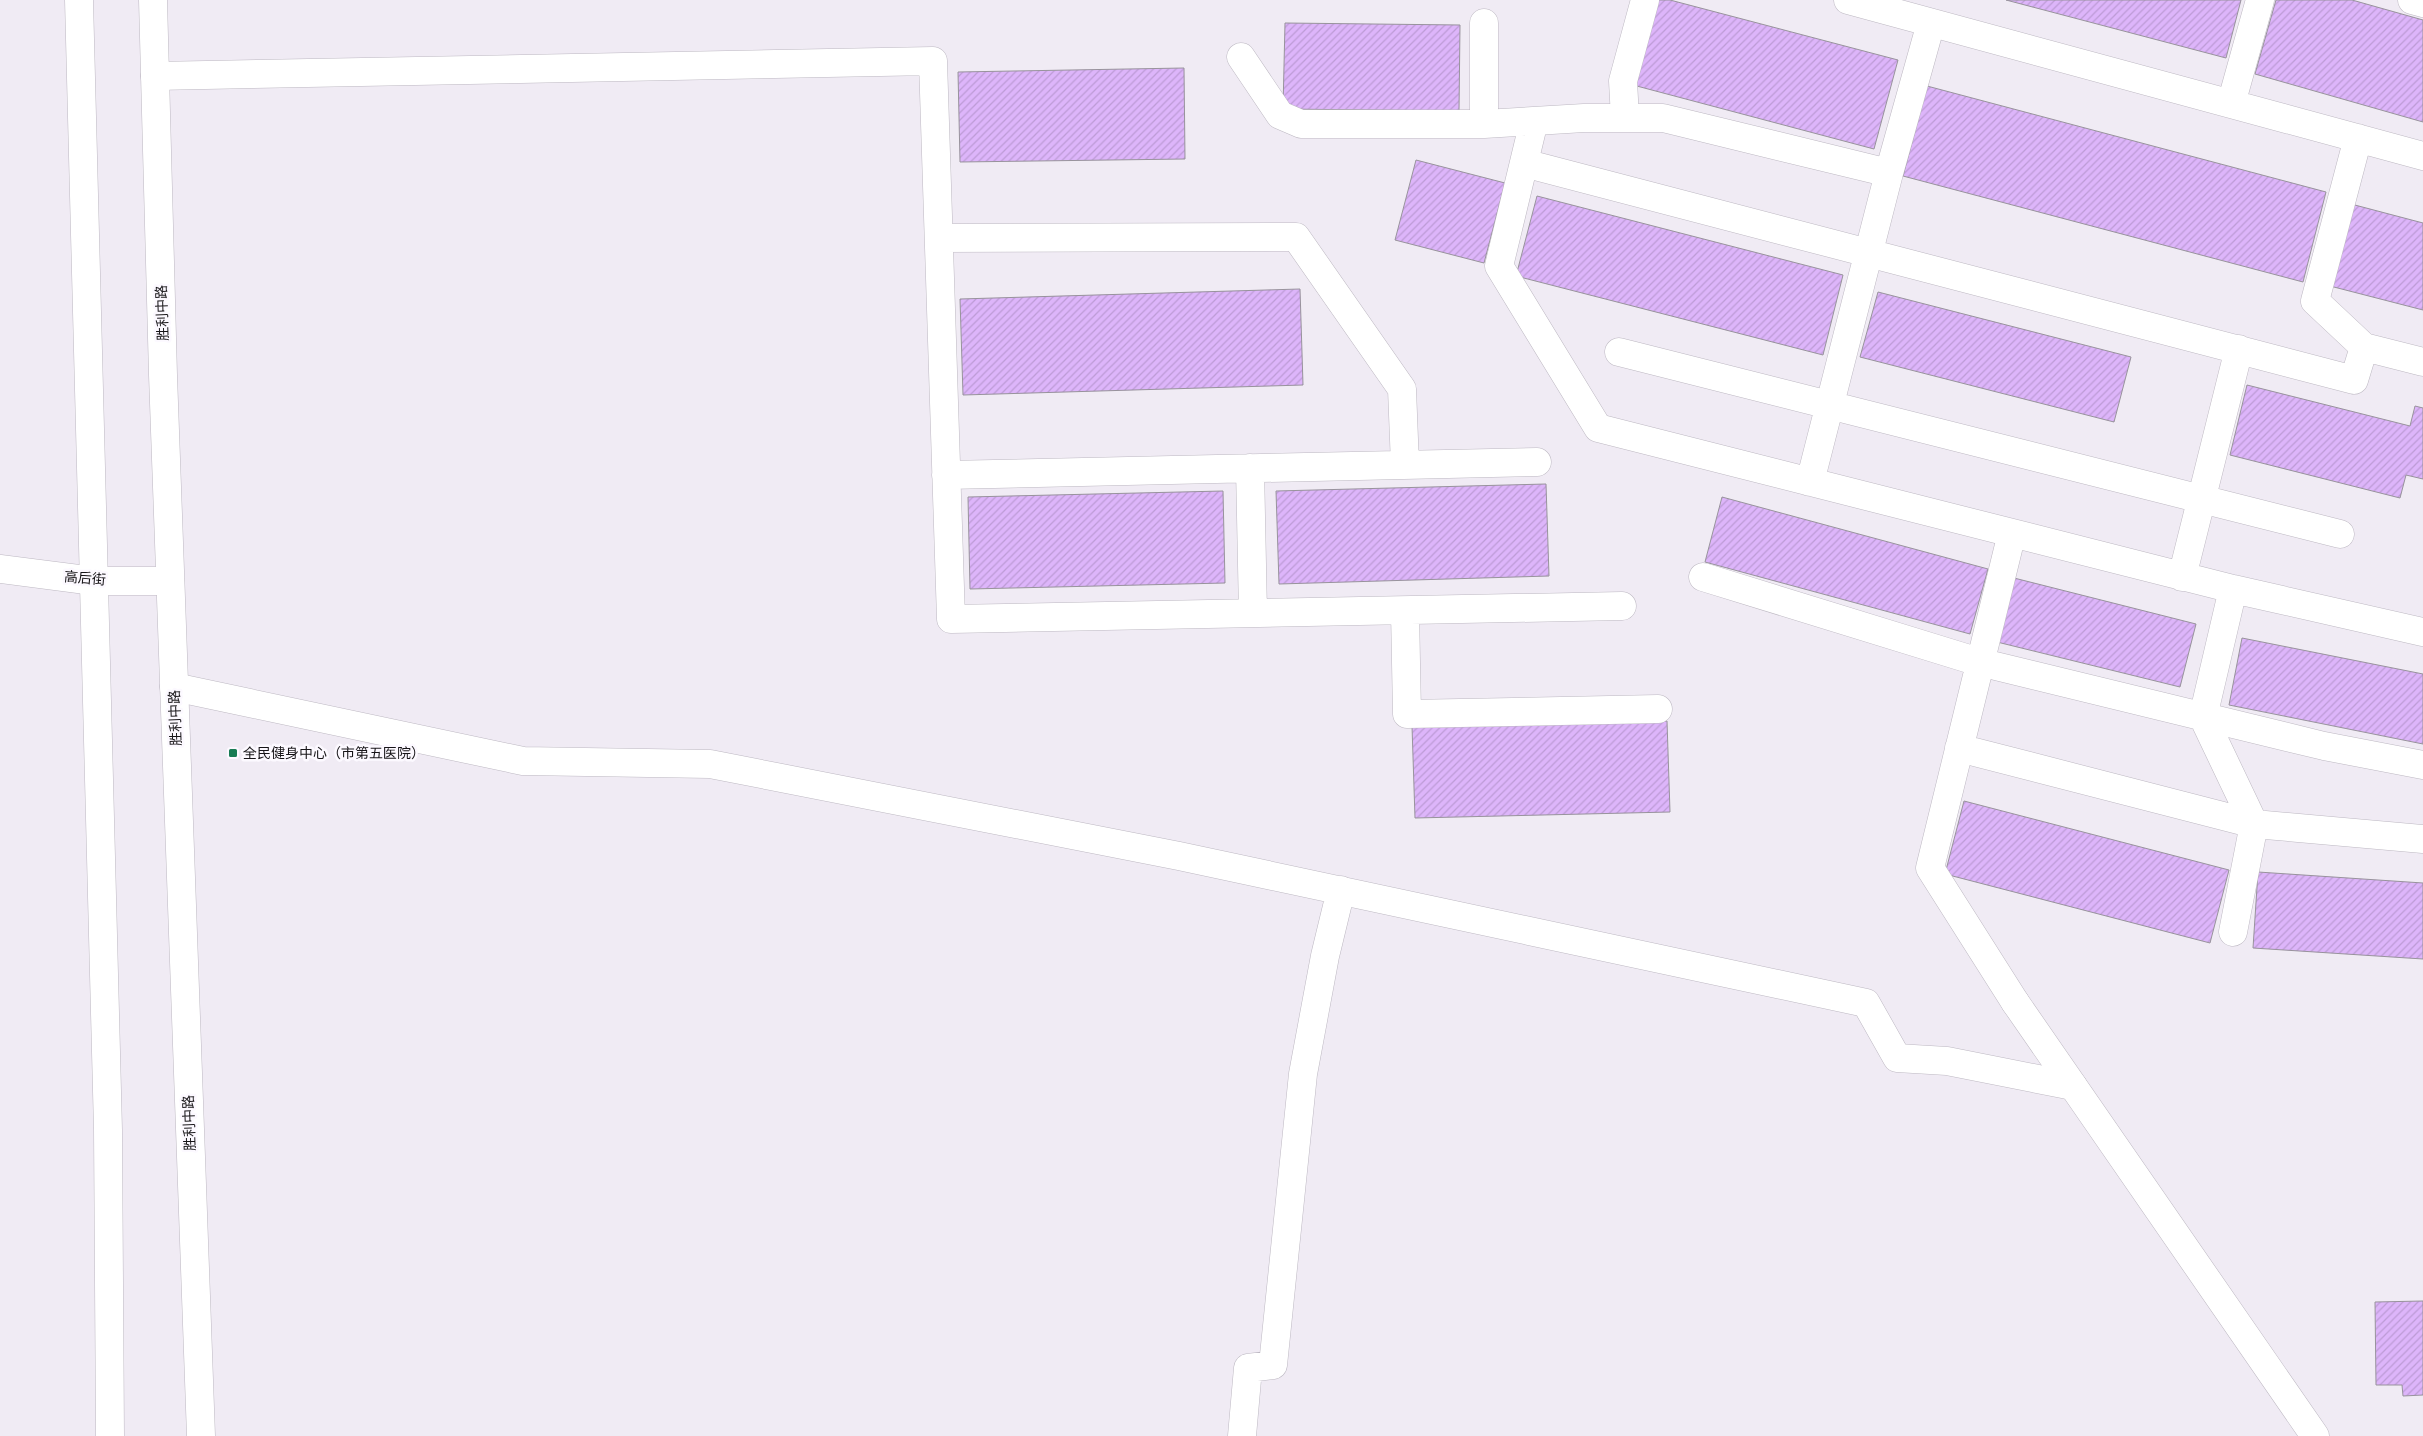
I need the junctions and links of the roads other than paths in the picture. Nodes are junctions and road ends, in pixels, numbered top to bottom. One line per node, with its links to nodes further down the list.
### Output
1 (80, 0): 38 (main road)
2 (153, 0): 11 (main road, 胜利中路)
3 (1645, 0): 13 (main road)
4 (1848, 0): 9 (main road)
5 (2260, 0): 12 (main road)
6 (2412, 0): 7 (main road)
7 (2423, 3)
8 (1484, 24): 15 (main road)
9 (1931, 24): 12 (main road); 19 (main road)
10 (1241, 57): 15 (main road)
11 (155, 76): 20 (main road); 39 (main road, 胜利中路)
12 (2231, 104): 16 (main road)
13 (1625, 118): 14 (main road); 19 (main road)
14 (1534, 121): 15 (main road); 18 (main road)
15 (1484, 124)
16 (2358, 138): 17 (main road); 22 (main road)
17 (2423, 156)
18 (1524, 163): 21 (main road); 31 (main road)
19 (1889, 173): 21 (main road)
20 (939, 238): 28 (main road); 30 (main road)
21 (1868, 252): 23 (main road); 26 (main road)
22 (2364, 347): 23 (main road); 25 (main road)
23 (2239, 350): 32 (main road)
24 (1619, 352): 26 (main road)
25 (2423, 362)
26 (1829, 405): 31 (main road); 32 (main road)
27 (1537, 462): 28 (main road)
28 (1405, 465): 29 (main road)
29 (1250, 468): 30 (main road); 43 (main road)
30 (946, 475): 43 (main road)
31 (1810, 482): 33 (main road)
32 (2201, 500): 34 (main road); 37 (main road)
33 (2012, 533): 37 (main road); 45 (main road)
34 (2340, 534)
35 (0, 569): 38 (main road, 高后街)
36 (1703, 577): 45 (main road)
37 (2182, 577): 40 (main road)
38 (94, 581): 39 (main road, 高后街); 56 (main road)
39 (170, 581): 46 (main road, 胜利中路)
40 (2233, 589): 44 (main road); 48 (main road)
41 (1622, 606): 42 (main road)
42 (1405, 610): 43 (main road); 47 (main road)
43 (1253, 613)
44 (2423, 632)
45 (1979, 662): 48 (main road); 49 (main road)
46 (174, 687): 53 (main road); 57 (main road, 胜利中路)
47 (1658, 709)
48 (2203, 717): 50 (main road); 51 (main road)
49 (1959, 748): 51 (main road); 55 (main road)
50 (2423, 765)
51 (2254, 824): 52 (main road); 54 (main road)
52 (2423, 839)
53 (1341, 890): 55 (main road); 58 (main road)
54 (2233, 932)
55 (2073, 1086): 59 (main road)
56 (110, 1436)
57 (201, 1436)
58 (1242, 1436)
59 (2315, 1436)

